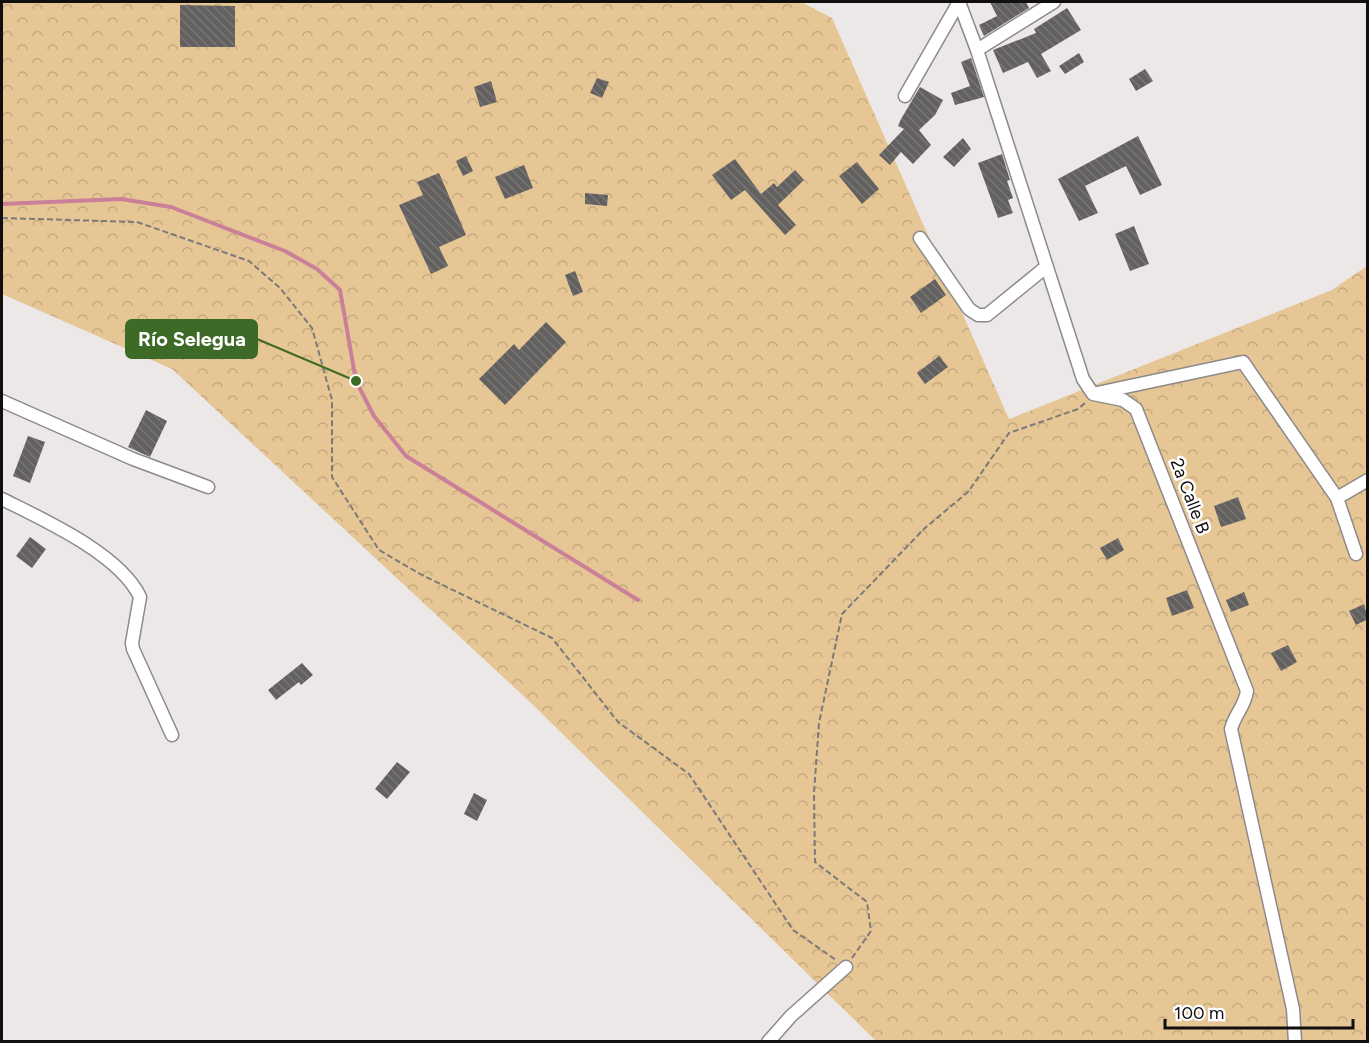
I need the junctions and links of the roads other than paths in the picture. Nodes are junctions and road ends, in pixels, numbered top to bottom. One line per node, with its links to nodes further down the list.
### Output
1 (959, 2): 3 (street); 4 (street)
2 (1054, 2): 3 (street)
3 (977, 50): 6 (street)
4 (905, 96)
5 (920, 238): 6 (street)
6 (1046, 267): 7 (street)
7 (1092, 394): 11 (street); 17 (street, 2a Calle B)
8 (2, 401): 10 (street)
9 (1368, 480): 11 (street)
10 (208, 487)
11 (1337, 498): 13 (street)
12 (2, 499): 14 (street)
13 (1356, 554)
14 (172, 735)
15 (846, 967): 16 (street)
16 (768, 1041)
17 (1295, 1041)

